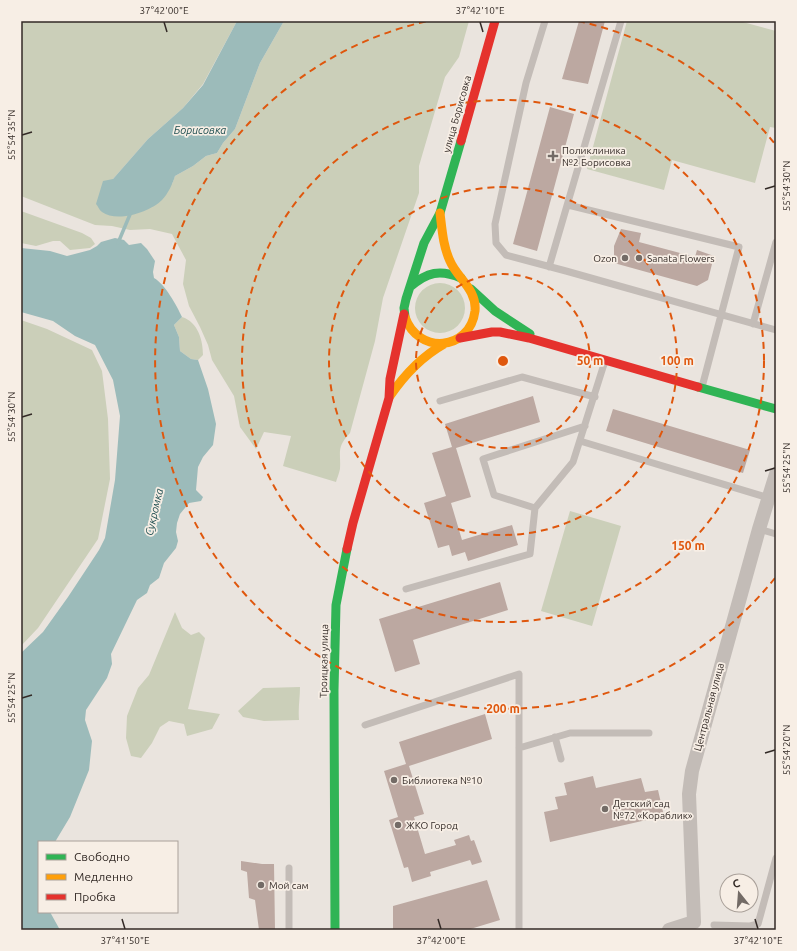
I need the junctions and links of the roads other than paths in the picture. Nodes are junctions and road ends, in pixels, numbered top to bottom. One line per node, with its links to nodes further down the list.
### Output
1 (495, 21): 5 (street, улица Борисовка)
2 (545, 21): 7 (lane)
3 (621, 21): 4 (lane)
4 (568, 205): 7 (lane); 12 (lane)
5 (440, 213): 8 (street); 9 (street)
6 (776, 242): 13 (lane)
7 (549, 267): 12 (lane)
8 (461, 278): 9 (street); 10 (street)
9 (410, 287): 11 (street)
10 (471, 290): 15 (street); 16 (street)
11 (404, 314): 17 (street); 21 (street, Троицкая улица)
12 (722, 315): 13 (lane); 19 (lane)
13 (753, 324): 14 (lane)
14 (776, 330)
15 (460, 338): 16 (street); 17 (street)
16 (546, 342): 18 (street)
17 (444, 344): 21 (street, Троицкая улица)
18 (605, 359): 19 (street); 20 (lane)
19 (702, 388): 23 (street)
20 (594, 397): 22 (lane); 24 (lane)
21 (389, 398): 42 (street, Троицкая улица)
22 (440, 401)
23 (776, 409)
24 (585, 426): 25 (lane); 28 (lane)
25 (580, 441): 27 (lane); 28 (lane)
26 (776, 474): 27 (street, Центральная улица)
27 (769, 498): 29 (street, Центральная улица)
28 (536, 508): 31 (lane)
29 (759, 529): 30 (lane); 44 (street, Центральная улица)
30 (776, 534)
31 (406, 589)
32 (365, 725): 35 (lane)
33 (649, 733): 34 (lane)
34 (555, 737): 35 (lane); 36 (lane)
35 (520, 748): 43 (lane)
36 (561, 759)
37 (776, 858): 39 (lane)
38 (289, 868): 41 (lane)
39 (774, 871): 40 (lane)
40 (714, 926)
41 (289, 930)
42 (335, 930)
43 (519, 930)
44 (669, 930)

